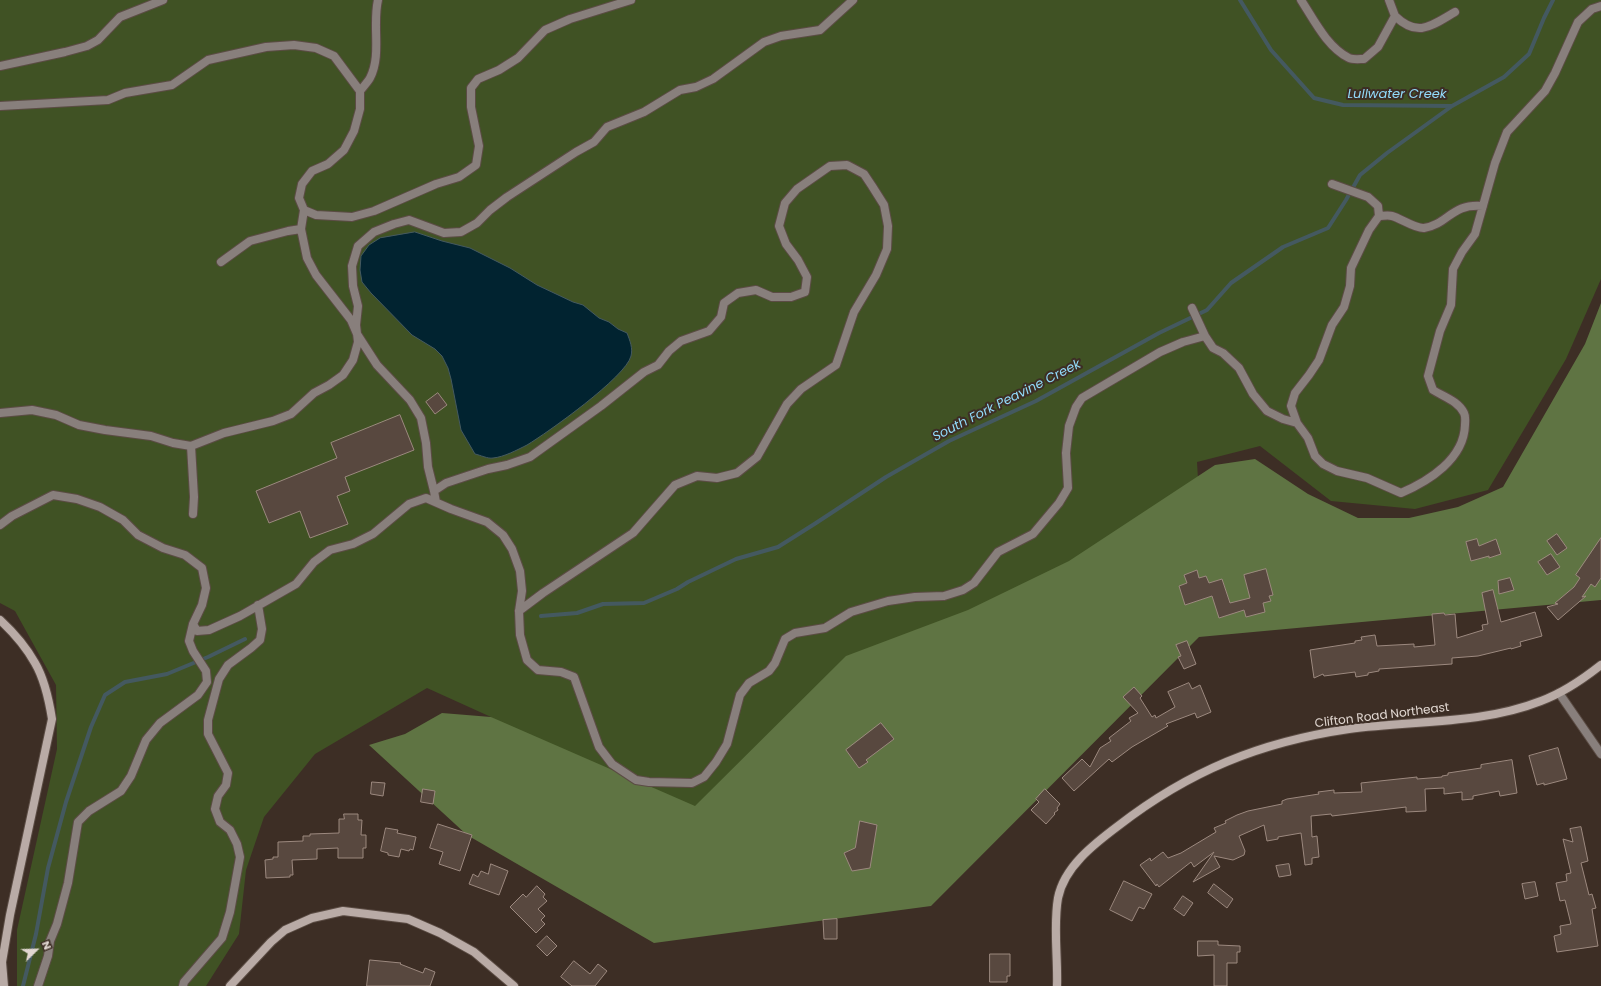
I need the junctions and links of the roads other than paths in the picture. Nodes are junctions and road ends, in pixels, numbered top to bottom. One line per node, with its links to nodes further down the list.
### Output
1 (163, 0): 10 (street)
2 (378, 0): 11 (street)
3 (631, 0): 15 (street)
4 (853, 0): 20 (street)
5 (1301, 0): 9 (street)
6 (1389, 0): 9 (street)
7 (1601, 6): 14 (street)
8 (1456, 12): 9 (street)
9 (1395, 16)
10 (0, 66)
11 (360, 91): 12 (street); 15 (street)
12 (0, 106)
13 (1332, 184): 16 (street)
14 (1483, 206): 16 (street); 23 (street)
15 (304, 210): 17 (street)
16 (1379, 216): 23 (street)
17 (301, 229): 18 (street); 20 (street)
18 (221, 262)
19 (1192, 308): 21 (street)
20 (357, 334): 24 (street); 25 (street)
21 (1205, 336): 23 (street); 30 (street)
22 (0, 413): 24 (street)
23 (1297, 423)
24 (191, 446): 27 (street)
25 (434, 491): 26 (street); 30 (street)
26 (436, 502): 29 (street); 30 (street)
27 (193, 514)
28 (0, 525): 32 (street)
29 (258, 605): 32 (street); 38 (street)
30 (519, 611)
31 (0, 620): 36 (street)
32 (193, 624): 37 (street)
33 (1601, 665): 34 (street, Clifton Road Northeast)
34 (1559, 693): 35 (street); 41 (street, Clifton Road Northeast)
35 (1601, 754)
36 (4, 986)
37 (38, 986)
38 (183, 986)
39 (230, 986): 40 (street)
40 (514, 986)
41 (1057, 986)

